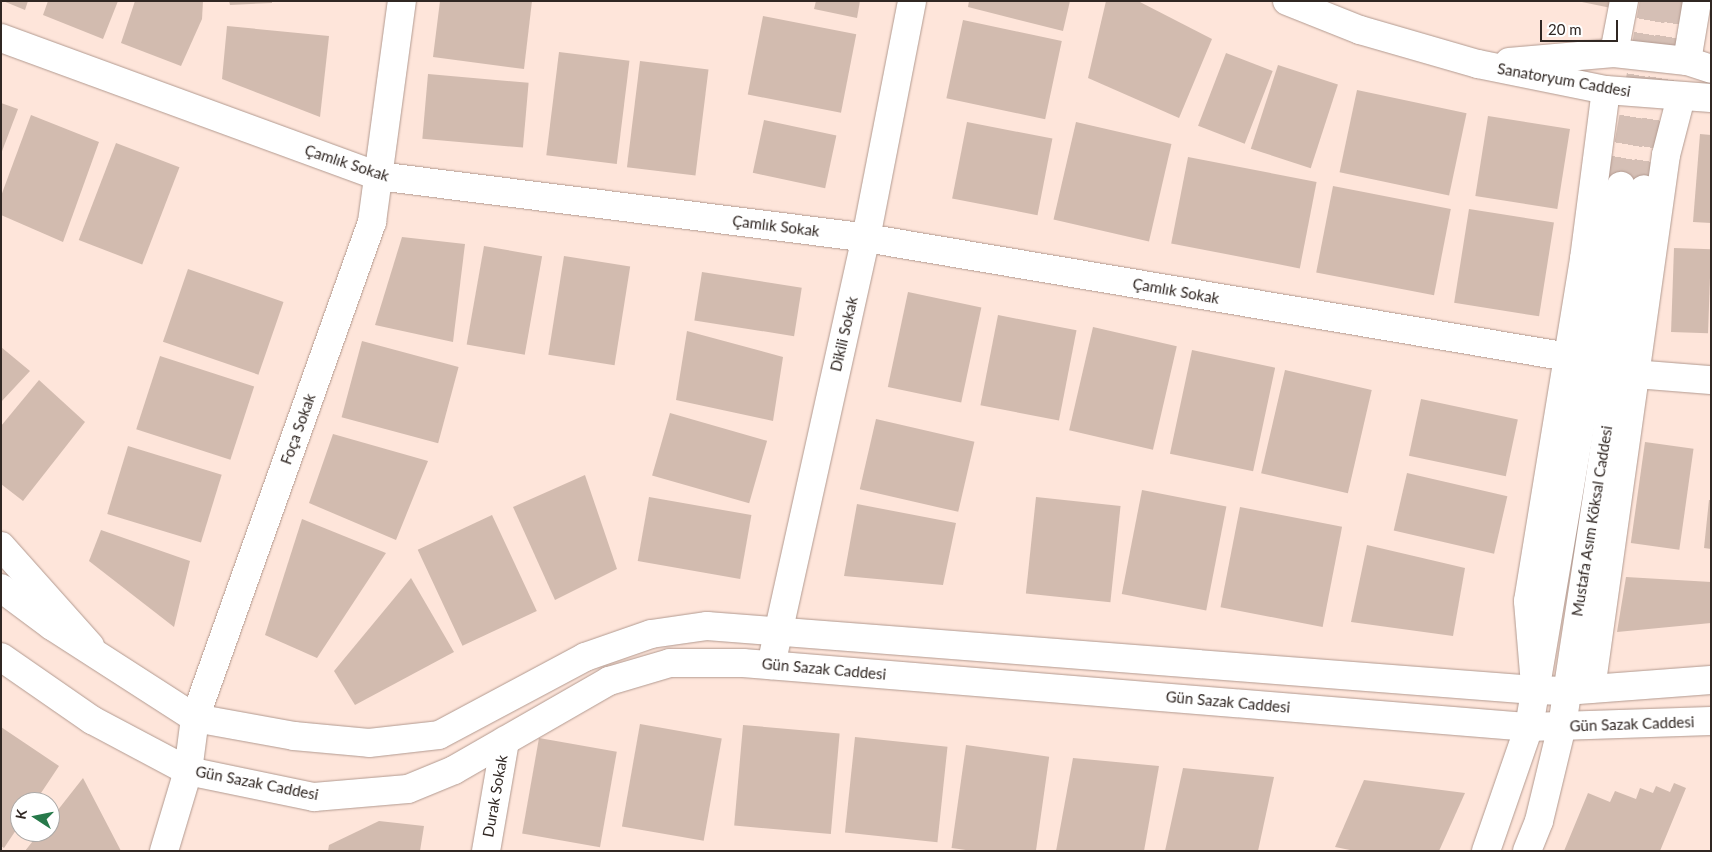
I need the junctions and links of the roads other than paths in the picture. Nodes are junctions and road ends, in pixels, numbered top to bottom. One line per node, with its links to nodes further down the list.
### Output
1 (402, 1): 13 (main road, Foça Sokak)
2 (912, 1): 14 (main road, Dikili Sokak)
3 (1288, 1): 8 (main road, Sanatoryum Caddesi)
4 (1624, 1): 7 (main road)
5 (1698, 1): 9 (main road)
6 (1, 38): 13 (main road, Çamlık Sokak)
7 (1614, 53): 8 (main road, Sanatoryum Caddesi); 9 (main road, Sanatoryum Caddesi)
8 (1478, 64): 10 (main road, Sanatoryum Caddesi)
9 (1699, 65)
10 (1606, 90): 11 (main road, Sanatoryum Caddesi); 15 (main road, Mustafa Asım Köksal Caddesi)
11 (1681, 97): 12 (main road, Sanatoryum Caddesi); 16 (main road, Mustafa Asım Köksal Caddesi)
12 (1711, 98)
13 (378, 176): 14 (main road, Çamlık Sokak); 27 (main road, Foça Sokak)
14 (866, 238): 15 (main road, Çamlık Sokak); 20 (main road, Dikili Sokak)
15 (1568, 358): 25 (main road, Mustafa Asım Köksal Caddesi)
16 (1634, 374): 17 (main road); 26 (main road, Mustafa Asım Köksal Caddesi)
17 (1711, 380)
18 (1, 546): 22 (main road, Gün Sazak Caddesi)
19 (1, 588): 22 (main road, Gün Sazak Caddesi)
20 (776, 634): 23 (main road, Dikili Sokak); 25 (main road, Gün Sazak Caddesi); 27 (main road, Gün Sazak Caddesi)
21 (1, 657): 32 (main road, Gün Sazak Caddesi)
22 (99, 657): 27 (main road, Gün Sazak Caddesi)
23 (771, 665): 30 (main road, Gün Sazak Caddesi); 31 (main road, Gün Sazak Caddesi)
24 (1711, 680): 26 (main road, Gün Sazak Caddesi)
25 (1535, 690): 26 (main road, Gün Sazak Caddesi); 26 (main road, Mustafa Asım Köksal Caddesi); 30 (main road, Mustafa Asım Köksal Caddesi)
26 (1578, 690): 29 (main road, Mustafa Asım Köksal Caddesi)
27 (194, 718): 32 (main road, Foça Sokak)
28 (1711, 721): 29 (main road, Gün Sazak Caddesi)
29 (1562, 726): 30 (main road, Gün Sazak Caddesi); 36 (main road, Mustafa Asım Köksal Caddesi)
30 (1529, 727): 35 (main road, Mustafa Asım Köksal Caddesi)
31 (505, 741): 32 (main road, Gün Sazak Caddesi); 34 (main road, Durak Sokak)
32 (188, 770): 33 (main road, Foça Sokak)
33 (164, 851)
34 (486, 851)
35 (1486, 851)
36 (1527, 851)

